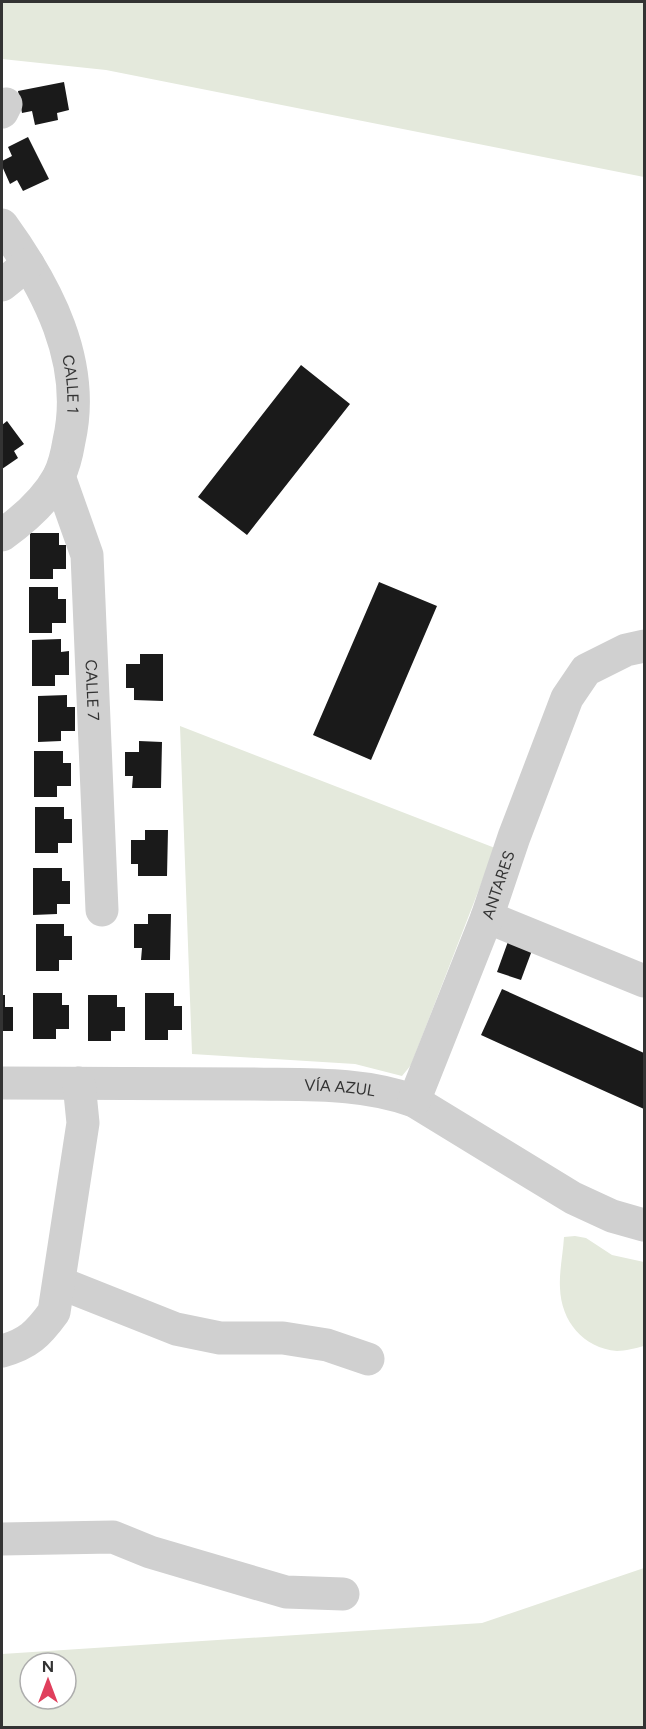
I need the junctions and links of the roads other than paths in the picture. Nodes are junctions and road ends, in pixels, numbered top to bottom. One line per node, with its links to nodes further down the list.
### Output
1 (2, 225): 2 (street, CALLE 1)
2 (28, 264): 3 (street); 4 (street, CALLE 1)
3 (2, 285)
4 (59, 476): 5 (street, CALLE 1); 7 (street, CALLE 7)
5 (2, 535)
6 (645, 646): 8 (street, ANTARES)
7 (102, 910)
8 (487, 917): 9 (street); 12 (street, ANTARES)
9 (645, 981)
10 (2, 1083): 11 (street, VÍA AZUL)
11 (79, 1083): 12 (street, VÍA AZUL); 14 (street)
12 (414, 1101): 13 (street, VÍA AZUL)
13 (645, 1224)
14 (60, 1283): 15 (street); 16 (street)
15 (2, 1351)
16 (368, 1359)
17 (2, 1539): 18 (street)
18 (343, 1594)

